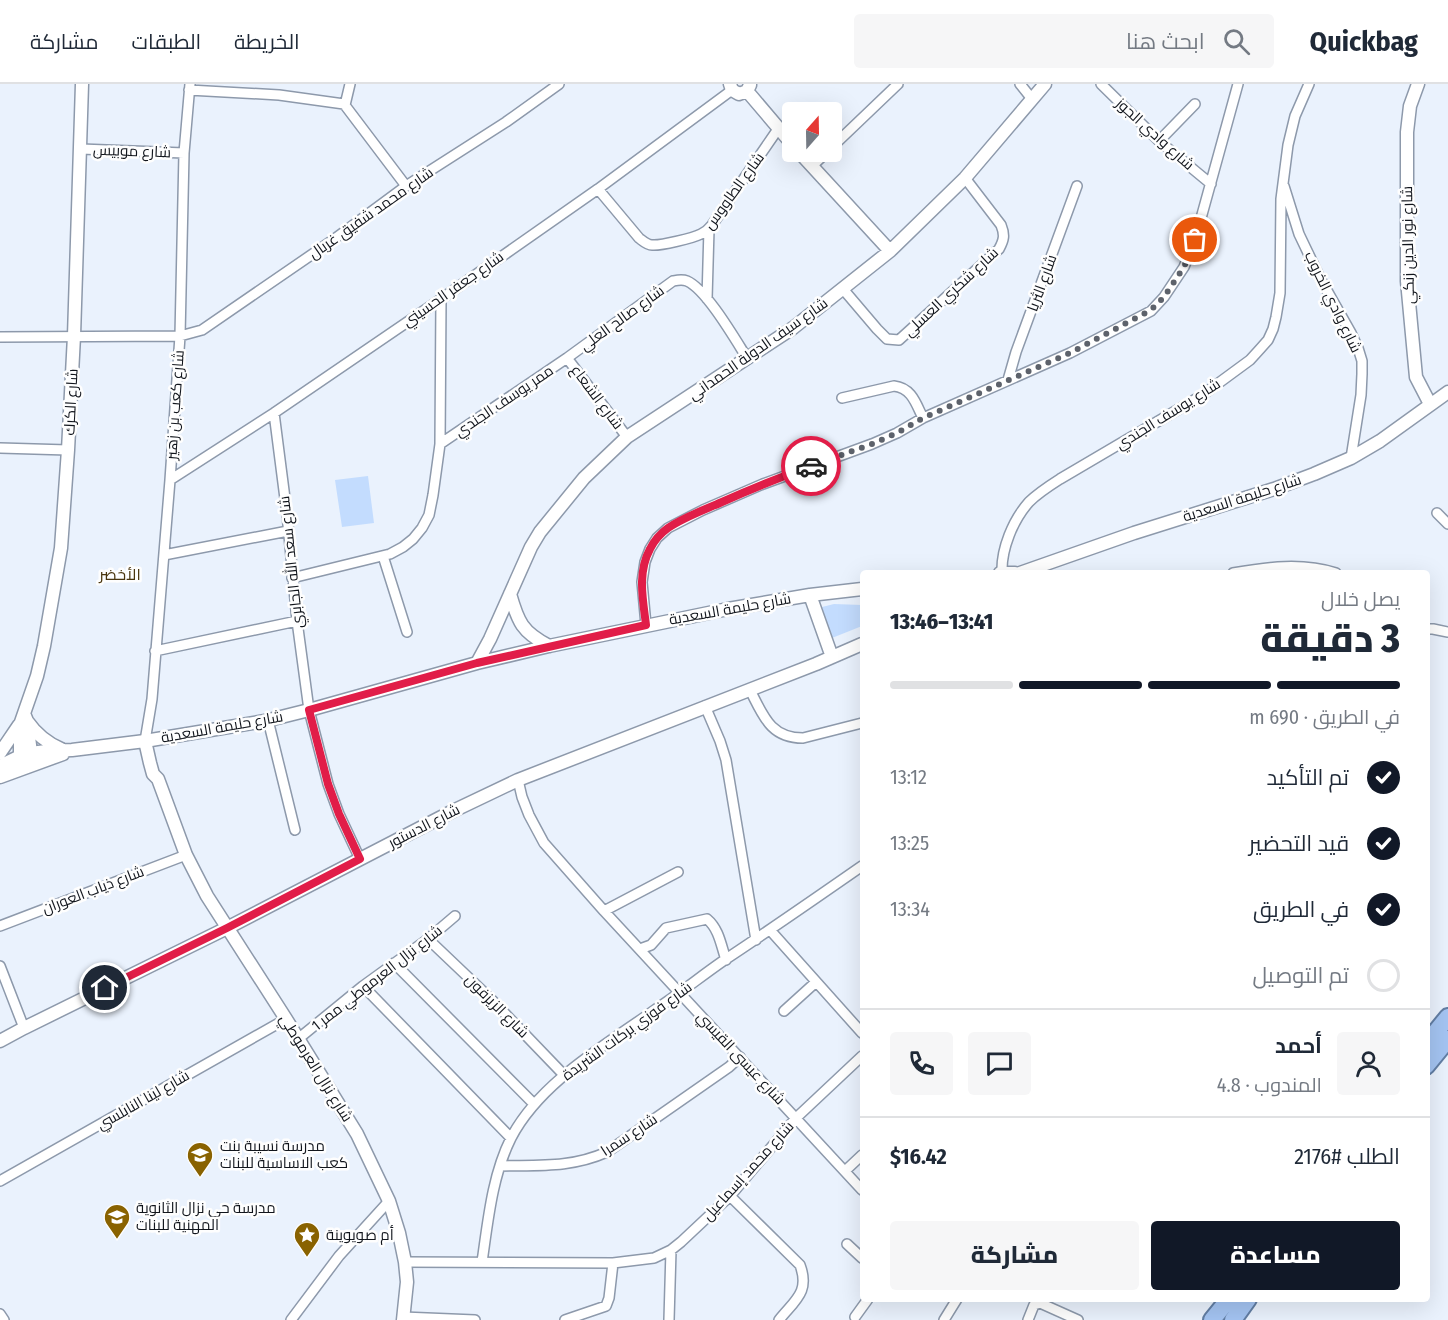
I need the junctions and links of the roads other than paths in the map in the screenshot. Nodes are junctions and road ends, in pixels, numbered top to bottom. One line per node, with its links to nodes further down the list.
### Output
1 (82, 84): 23 (street, شارع الكرك)
2 (281, 84): 15 (street)
3 (350, 84): 18 (street)
4 (898, 84): 21 (street)
5 (1020, 84): 16 (street)
6 (1045, 84): 16 (street, شارع سيف الدولة الحمداني)
7 (1102, 84): 22 (street, شارع وادي الجوز)
8 (1238, 84): 29 (street)
9 (1309, 84): 30 (street, شارع يوسف الجندي)
10 (1418, 84): 47 (street, شارع نور الدين زنكي)
11 (556, 85): 31 (street, شارع محمد شفيق غربال)
12 (189, 87): 15 (street); 24 (street, شارع كعب بن زهير)
13 (731, 87): 14 (street); 33 (street, شارع جعفر الحسيني)
14 (749, 87): 19 (street)
15 (279, 95): 18 (street)
16 (1032, 99): 28 (street, شارع سيف الدولة الحمداني)
17 (1195, 104): 22 (street)
18 (345, 105): 31 (street)
19 (778, 129): 20 (street); 34 (street, شارع الطاووس)
20 (782, 133)
21 (842, 137)
22 (1159, 141): 29 (street, شارع وادي الجوز)
23 (81, 149): 24 (street, شارع موبيس); 39 (street, شارع الكرك)
24 (184, 153): 40 (street, شارع كعب بن زهير)
25 (808, 162): 27 (street)
26 (816, 162): 27 (street)
27 (812, 166): 35 (street)
28 (965, 178): 35 (street, شارع سيف الدولة الحمداني); 36 (street, شارع شكري العسلي)
29 (1211, 184): 44 (street)
30 (1283, 184): 54 (street, شارع وادي الخروب); 61 (street, شارع يوسف الجندي)
31 (406, 186): 40 (street, شارع محمد شفيق غربال)
32 (1077, 186): 44 (street, شارع الثريا)
33 (598, 189): 34 (street, شارع الطاووس); 37 (street, شارع جعفر الحسيني)
34 (709, 229): 38 (street)
35 (890, 251): 36 (street, شارع سيف الدولة الحمداني)
36 (843, 289): 43 (street, شارع سيف الدولة الحمداني)
37 (441, 298): 48 (street, شارع جعفر الحسيني); 51 (street)
38 (707, 299): 42 (street, شارع صالح العلي); 43 (street, شارع صالح العلي)
39 (74, 336): 40 (street, شارع محمد شفيق غربال); 41 (street, شارع محمد شفيق غربال); 53 (street, شارع الكرك)
40 (180, 336): 55 (street, شارع كعب بن زهير)
41 (0, 337)
42 (567, 358): 50 (street, شارع الشعاع); 51 (street, ممر يوسف الجندي)
43 (747, 358): 50 (street, شارع سيف الدولة الحمداني)
44 (1008, 380): 49 (street)
45 (1448, 392): 47 (street, شارع حليمة السعدية)
46 (842, 398): 49 (street)
47 (1430, 404): 54 (street, شارع حليمة السعدية)
48 (274, 413): 55 (street, شارع جعفر الحسيني); 58 (street, شارع سعد الله الجابري)
49 (923, 418): 70 (street)
50 (627, 437): 67 (street, شارع سيف الدولة الحمداني)
51 (440, 444): 60 (street)
52 (0, 448): 53 (street)
53 (68, 450): 82 (street, شارع الكرك)
54 (1351, 458): 62 (street, شارع حليمة السعدية)
55 (170, 480): 59 (street, شارع كعب بن زهير)
56 (1437, 513): 57 (street)
57 (1448, 524)
58 (288, 531): 59 (street); 65 (street, شارع سعد الله الجابري)
59 (164, 555): 76 (street, شارع كعب بن زهير)
60 (383, 556): 65 (street); 72 (street)
61 (1001, 570)
62 (1029, 570)
63 (1256, 570): 64 (street)
64 (1324, 570)
65 (292, 578): 69 (street, شارع سعد الله الجابري)
66 (860, 589): 68 (street, شارع حليمة السعدية)
67 (510, 594): 75 (street); 78 (street, شارع سيف الدولة الحمداني)
68 (810, 595): 70 (street, شارع حليمة السعدية); 77 (street)
69 (297, 621): 76 (street); 81 (street, شارع سعد الله الجابري)
70 (646, 625): 75 (street, شارع حليمة السعدية)
71 (1430, 628): 73 (street)
72 (407, 632)
73 (1448, 632)
74 (860, 645): 77 (street, شارع الدستور)
75 (549, 646): 78 (street, شارع حليمة السعدية)
76 (155, 651): 85 (street, شارع كعب بن زهير)
77 (832, 657): 79 (street, شارع الدستور)
78 (477, 663): 81 (street, شارع حليمة السعدية)
79 (750, 690): 80 (street, شارع الدستور); 84 (street)
80 (705, 706): 91 (street, شارع الدستور); 103 (street)
81 (309, 710): 83 (street, شارع حليمة السعدية); 94 (street, شارع سعد الله الجابري)
82 (24, 719): 86 (street); 87 (street); 88 (street, شارع الكرك)
83 (268, 720): 85 (street, شارع حليمة السعدية); 92 (street)
84 (860, 724)
85 (149, 740): 86 (street, شارع حليمة السعدية); 93 (street, شارع نزال العرموطي)
86 (67, 750): 88 (street, شارع حليمة السعدية)
87 (0, 753)
88 (26, 761): 89 (street, شارع حليمة السعدية); 90 (street, شارع حليمة السعدية)
89 (0, 766)
90 (0, 777)
91 (518, 780): 94 (street, شارع الدستور); 97 (street, شارع عيسى القيسي)
92 (295, 830)
93 (186, 855): 99 (street, شارع ذياب العوران); 100 (street, شارع نزال العرموطي)
94 (360, 859): 100 (street, شارع الدستور)
95 (860, 867): 101 (street, شارع فوزي بركات الشريدة)
96 (678, 872): 97 (street)
97 (604, 911): 104 (street, شارع عيسى القيسي)
98 (455, 916): 102 (street, شارع نزال العرموطي ممر 1)
99 (0, 926)
100 (227, 928): 113 (street, شارع نزال العرموطي); 114 (street, شارع الدستور)
101 (770, 930): 103 (street, شارع فوزي بركات الشريدة); 108 (street)
102 (428, 939): 106 (street, شارع نزال العرموطي ممر 1); 123 (street, شارع الزيزفون)
103 (756, 940): 105 (street, شارع فوزي بركات الشريدة)
104 (640, 949): 105 (street); 110 (street, شارع عيسى القيسي)
105 (726, 960): 110 (street, شارع فوزي بركات الشريدة)
106 (394, 963): 109 (street, شارع نزال العرموطي ممر 1); 124 (street)
107 (0, 966): 114 (street)
108 (816, 982): 111 (street); 115 (street)
109 (363, 986): 116 (street, شارع نزال العرموطي ممر 1); 126 (street)
110 (680, 992): 120 (street, شارع عيسى القيسي); 123 (street, شارع فوزي بركات الشريدة)
111 (784, 1011)
112 (1448, 1017): 117 (highway)
113 (286, 1019): 116 (street, شارع نزال العرموطي); 130 (street, شارع لينا النابلسي)
114 (24, 1028): 119 (street, شارع الدستور)
115 (860, 1031)
116 (298, 1039): 133 (street, شارع نزال العرموطي)
117 (1430, 1039)
118 (1448, 1039): 122 (highway)
119 (0, 1041)
120 (740, 1057): 125 (street, شارع عيسى القيسي); 128 (street, شارع سمرا)
121 (860, 1058): 125 (street, شارع محمد إسماعيل)
122 (1430, 1061)
123 (564, 1075): 124 (street, شارع فوزي بركات الشريدة)
124 (534, 1104): 126 (street, شارع فوزي بركات الشريدة)
125 (796, 1118): 129 (street, شارع عيسى القيسي); 132 (street, شارع محمد إسماعيل)
126 (512, 1138): 128 (street, شارع فوزي بركات الشريدة)
127 (860, 1157): 129 (street)
128 (500, 1166): 138 (street, شارع فوزي بركات الشريدة)
129 (845, 1171): 131 (street, شارع عيسى القيسي)
130 (0, 1181)
131 (860, 1188)
132 (730, 1196): 135 (street, شارع محمد إسماعيل); 152 (street)
133 (389, 1201): 137 (street, شارع نزال العرموطي); 148 (street)
134 (847, 1244): 136 (street)
135 (671, 1250): 139 (street, شارع محمد إسماعيل); 151 (street)
136 (860, 1256)
137 (405, 1262): 138 (street, شارع محمد إسماعيل); 146 (street, شارع نزال العرموطي)
138 (482, 1262): 139 (street, شارع محمد إسماعيل)
139 (613, 1263): 150 (street)
140 (866, 1302): 145 (street)
141 (955, 1302): 153 (street)
142 (1227, 1302): 156 (highway)
143 (1246, 1302): 157 (highway)
144 (0, 1314): 147 (street)
145 (855, 1317)
146 (403, 1318): 149 (street)
147 (4, 1320)
148 (291, 1320)
149 (475, 1320)
150 (565, 1320)
151 (669, 1320)
152 (779, 1320)
153 (944, 1320)
154 (1028, 1320): 155 (street)
155 (1078, 1320)
156 (1212, 1320)
157 (1233, 1320)

